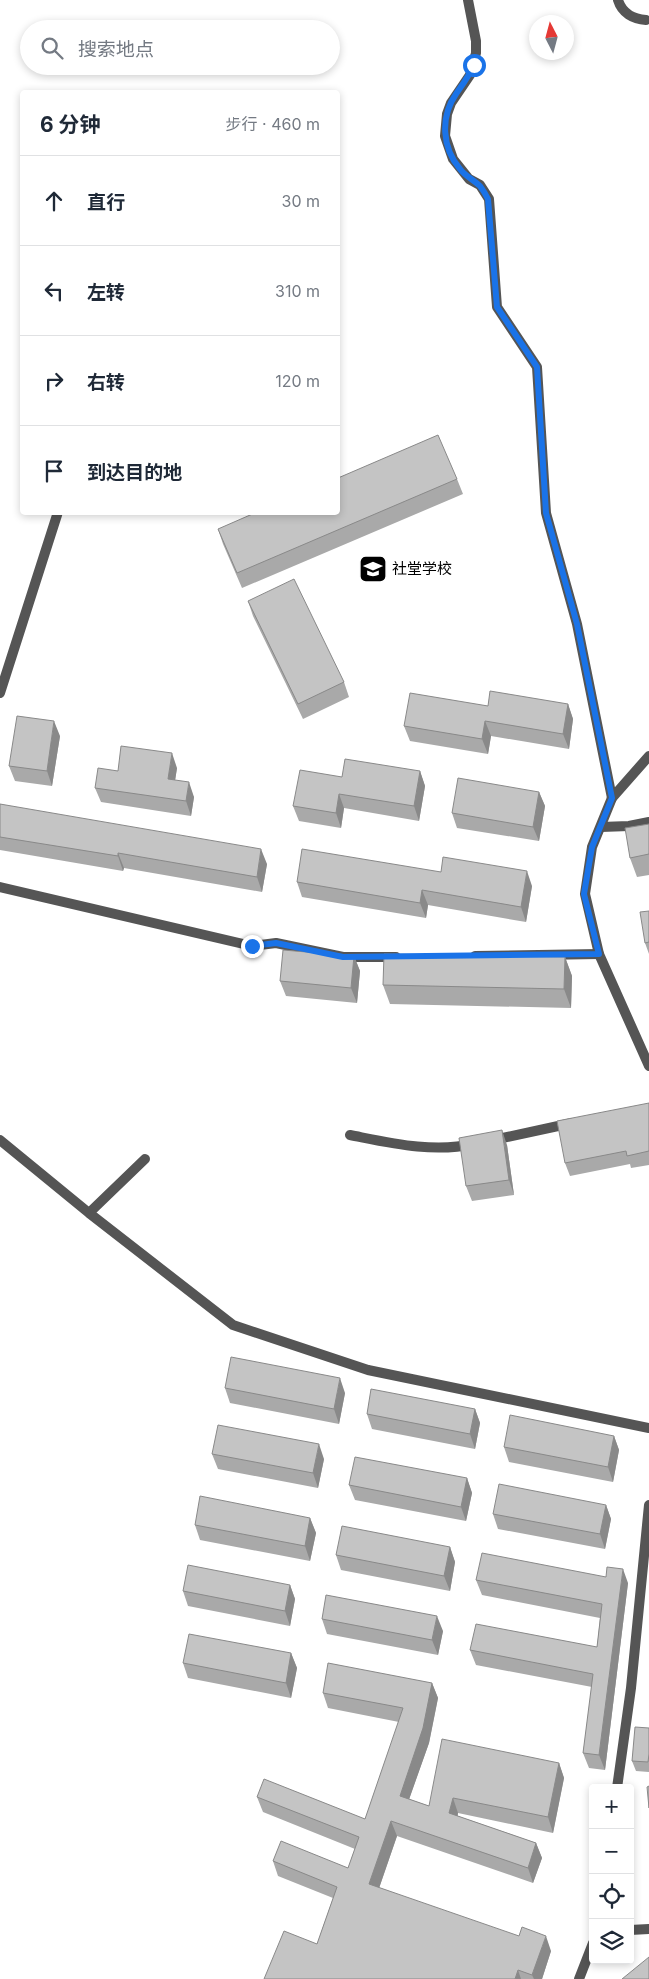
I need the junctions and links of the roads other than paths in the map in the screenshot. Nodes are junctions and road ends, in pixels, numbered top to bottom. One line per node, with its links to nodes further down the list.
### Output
1 (468, 0): 7 (street)
2 (618, 0): 3 (street)
3 (646, 20)
4 (57, 515): 5 (street)
5 (0, 693)
6 (649, 756): 7 (street)
7 (612, 798): 9 (street)
8 (649, 822): 9 (street)
9 (600, 827): 11 (street)
10 (0, 887): 13 (street)
11 (599, 954): 12 (street); 14 (street)
12 (461, 956)
13 (402, 957)
14 (649, 1066)
15 (583, 1120): 16 (street)
16 (350, 1135)
17 (0, 1140): 19 (street)
18 (144, 1159): 19 (street)
19 (90, 1213): 20 (street)
20 (649, 1428)
21 (649, 1505): 22 (street)
22 (618, 1784)
23 (649, 1929): 24 (street)
24 (634, 1930)
25 (589, 1953): 26 (street)
26 (579, 1979)

